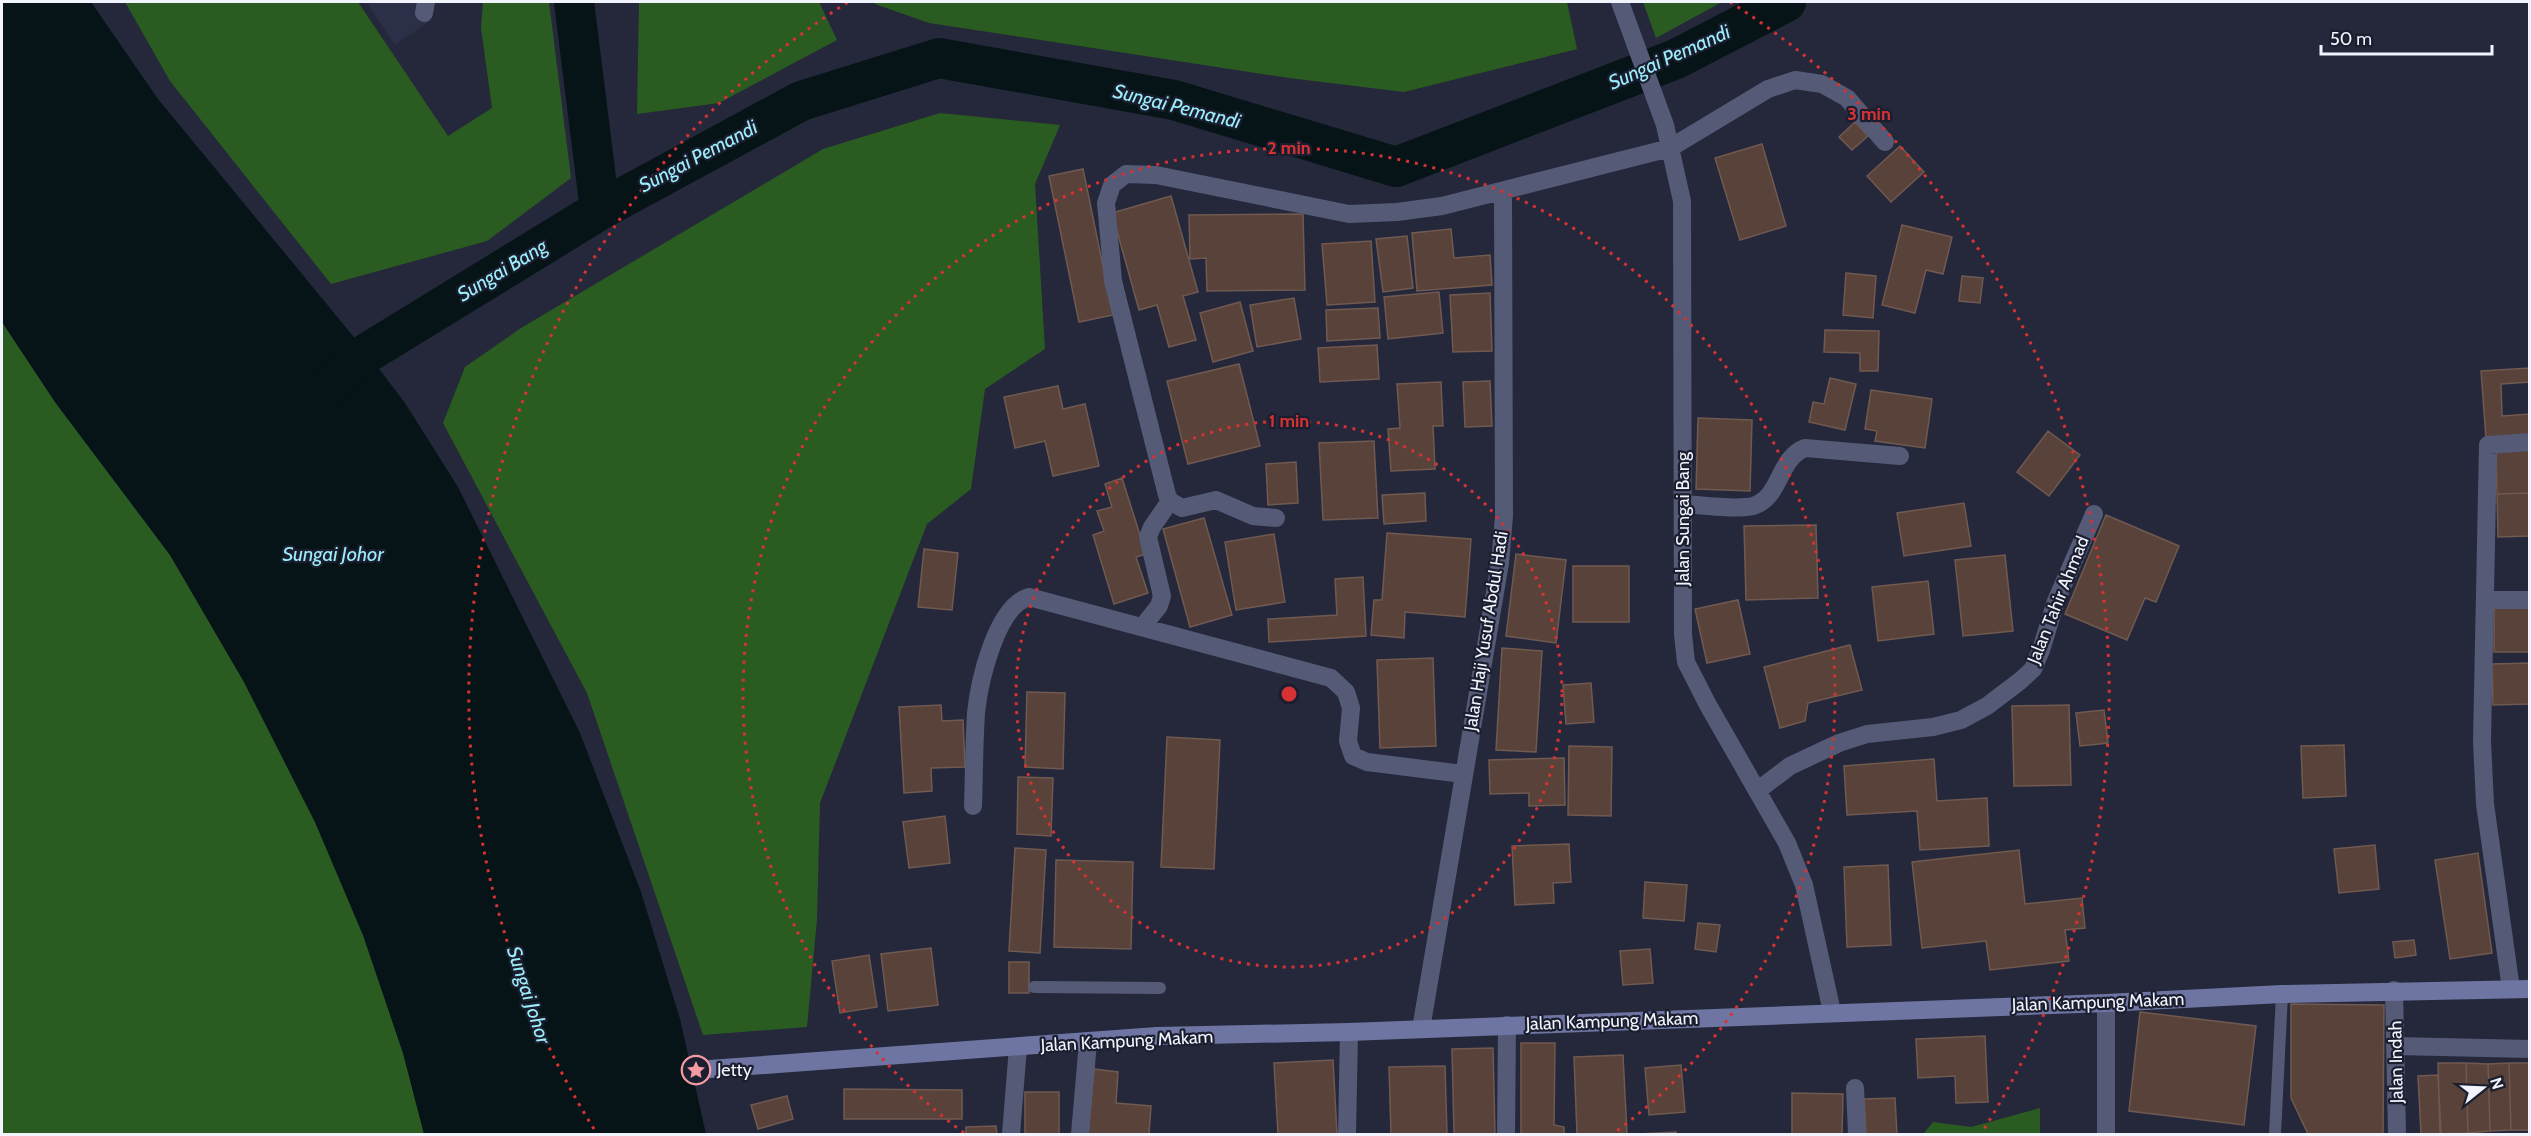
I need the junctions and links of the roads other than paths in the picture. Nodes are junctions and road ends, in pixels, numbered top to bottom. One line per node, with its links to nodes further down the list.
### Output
1 (1620, 2): 3 (street, Jalan Sungai Bang)
2 (1885, 142): 3 (street)
3 (1670, 148): 4 (street); 8 (street, Jalan Sungai Bang)
4 (1503, 192): 7 (street); 14 (street, Jalan Haji Yusuf Abdul Hadi)
5 (2529, 442): 11 (street)
6 (1900, 456): 8 (street)
7 (1170, 501): 10 (street); 13 (street)
8 (1683, 504): 15 (street, Jalan Sungai Bang)
9 (2094, 514): 15 (street, Jalan Tahir Ahmad)
10 (1276, 518)
11 (2485, 600): 12 (street); 19 (street)
12 (2529, 600)
13 (1143, 626): 14 (street); 16 (street)
14 (1463, 774): 25 (street, Jalan Haji Yusuf Abdul Hadi)
15 (1757, 791): 23 (street, Jalan Sungai Bang)
16 (973, 806)
17 (1034, 987): 18 (lane)
18 (1160, 988)
19 (2520, 989): 20 (street, Jalan Kampung Makam)
20 (2394, 990): 21 (street, Jalan Kampung Makam); 28 (street, Jalan Indah)
21 (2282, 994): 22 (street, Jalan Kampung Makam); 39 (lane)
22 (2106, 1003): 23 (street, Jalan Kampung Makam); 38 (street)
23 (1832, 1012): 24 (street, Jalan Kampung Makam)
24 (1507, 1025): 25 (street, Jalan Kampung Makam); 36 (street)
25 (1421, 1029): 26 (street, Jalan Kampung Makam)
26 (1349, 1032): 27 (street, Jalan Kampung Makam); 35 (street)
27 (1088, 1042): 29 (street, Jalan Kampung Makam); 34 (street)
28 (2396, 1046): 30 (street); 40 (street, Jalan Indah)
29 (1018, 1047): 31 (street, Jalan Kampung Makam); 33 (street)
30 (2529, 1049)
31 (696, 1070)
32 (1855, 1088): 37 (street)
33 (1011, 1134)
34 (1080, 1134)
35 (1347, 1134)
36 (1506, 1134)
37 (1857, 1134)
38 (2106, 1134)
39 (2275, 1134)
40 (2397, 1134)

